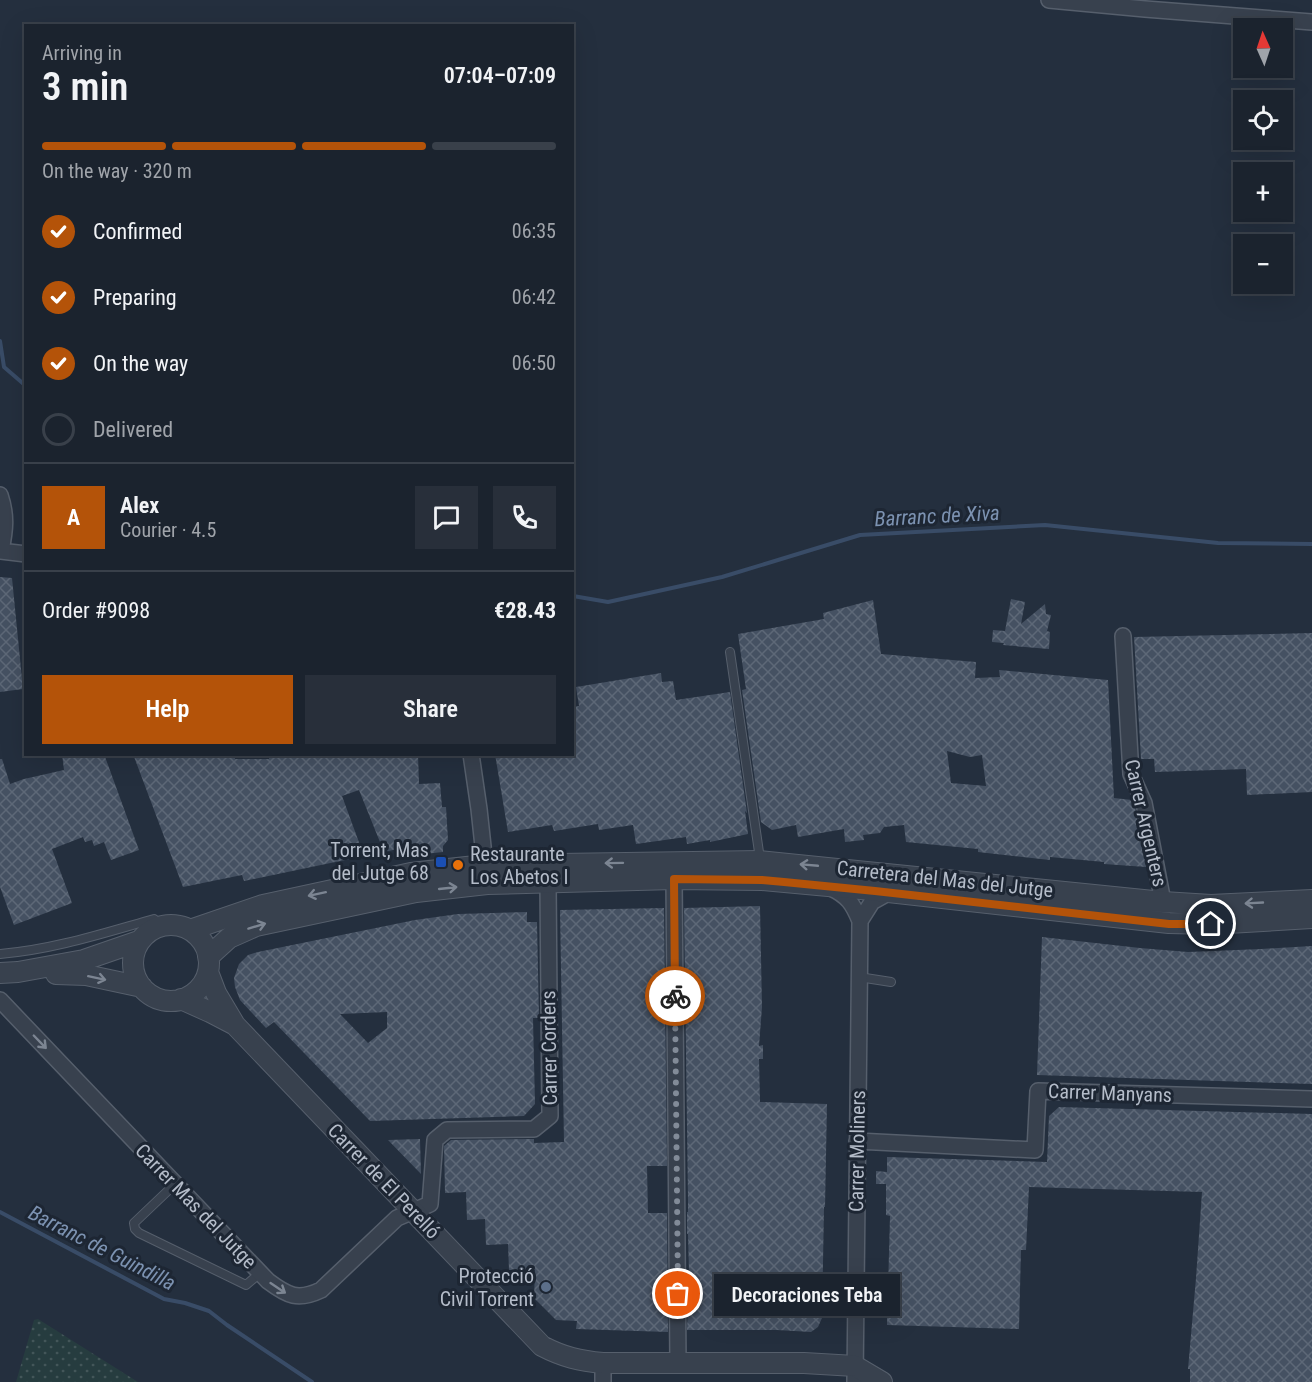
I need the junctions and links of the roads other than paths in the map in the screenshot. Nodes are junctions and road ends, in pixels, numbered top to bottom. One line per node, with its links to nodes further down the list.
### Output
1 (1049, 0): 2 (street)
2 (1147, 5): 3 (street)
3 (1312, 22)
4 (0, 495): 5 (street)
5 (1, 551): 6 (street)
6 (24, 554)
7 (1123, 636): 17 (street, Carrer Argenters)
8 (730, 652): 10 (lane)
9 (471, 756): 11 (street)
10 (760, 861): 11 (street, Carretera del Mas del Jutge, one-way to 11); 17 (street, Carretera del Mas del Jutge, one-way to 10)
11 (485, 865): 21 (street, Carretera del Mas del Jutge, one-way to 21)
12 (674, 879): 13 (street, Carretera del Mas del Jutge); 14 (street, Carretera del Mas del Jutge); 37 (street)
13 (548, 883): 24 (street, Carretera del Mas del Jutge, one-way to 13); 35 (street, Carrer Corders)
14 (828, 886): 15 (street, Carretera del Mas del Jutge); 19 (street)
15 (890, 892): 18 (street, Carretera del Mas del Jutge); 19 (street)
16 (1312, 900): 17 (street, Carretera del Mas del Jutge, one-way to 17)
17 (1163, 903)
18 (1312, 918)
19 (860, 921): 26 (street, Carrer Moliners)
20 (162, 926): 21 (street); 22 (street); 25 (lane)
21 (190, 930): 24 (street)
22 (139, 941): 25 (street); 28 (street)
23 (0, 954): 25 (lane)
24 (208, 964): 29 (street); 31 (street)
25 (13, 966): 28 (street, one-way to 28)
26 (859, 977): 27 (lane); 33 (street, Carrer Moliners)
27 (891, 982)
28 (142, 987): 29 (street)
29 (181, 999): 31 (street)
30 (0, 1000): 34 (street, Carrer Mas del Jutge, one-way to 34)
31 (235, 1025): 35 (street, Carrer de El Perelló)
32 (1312, 1099): 33 (street, Carrer Manyans)
33 (857, 1141): 39 (street, Carrer Moliners)
34 (175, 1184): 36 (street, Carrer Mas del Jutge); 36 (lane)
35 (414, 1212): 36 (street, Carrer Mas del Jutge, one-way to 35); 38 (street, Carrer de El Perelló)
36 (260, 1273)
37 (678, 1364): 38 (street, Carrer de El Perelló); 39 (street, Carrer de El Perelló)
38 (603, 1373)
39 (855, 1374): 40 (street, Carrer de El Perelló)
40 (882, 1382)

